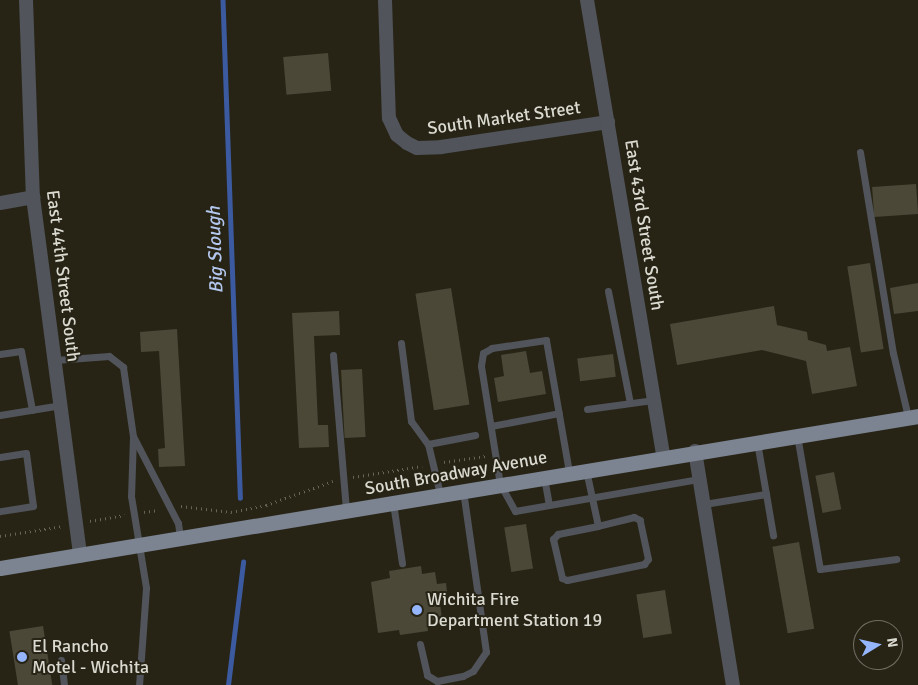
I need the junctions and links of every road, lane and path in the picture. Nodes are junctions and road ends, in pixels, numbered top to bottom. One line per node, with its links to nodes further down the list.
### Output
1 (26, 0): 6 (street, East 44th Street South)
2 (384, 0): 4 (street, South Market Street)
3 (587, 0): 4 (street, East 43rd Street South)
4 (608, 122): 13 (street, East 43rd Street South)
5 (860, 152): 20 (lane)
6 (33, 197): 7 (street); 12 (street, East 44th Street South)
7 (0, 203)
8 (608, 291): 14 (lane)
9 (401, 343): 26 (lane)
10 (0, 354): 17 (lane)
11 (333, 355): 36 (lane)
12 (55, 360): 15 (street, East 44th Street South); 24 (lane)
13 (654, 400): 14 (lane); 29 (street, East 43rd Street South)
14 (630, 403): 16 (lane)
15 (61, 405): 17 (lane); 49 (street, East 44th Street South)
16 (587, 409)
17 (32, 410): 19 (lane)
18 (559, 413): 21 (lane); 21 (lane); 33 (lane)
19 (0, 415)
20 (913, 416): 23 (main road, South Broadway Avenue)
21 (491, 426): 37 (lane)
22 (475, 435): 26 (lane)
23 (797, 435): 25 (main road, South Broadway Avenue); 56 (lane)
24 (133, 436): 45 (lane); 48 (lane)
25 (757, 441): 27 (main road, South Broadway Avenue); 40 (lane)
26 (428, 444): 31 (lane)
27 (695, 451): 29 (main road, South Broadway Avenue); 35 (street)
28 (490, 455): 31 (path)
29 (663, 456): 32 (main road, South Broadway Avenue)
30 (0, 457): 47 (lane)
31 (434, 464): 36 (path); 39 (lane)
32 (586, 470): 33 (main road, South Broadway Avenue); 41 (lane)
33 (569, 472): 34 (main road, South Broadway Avenue)
34 (544, 476): 37 (main road, South Broadway Avenue); 44 (lane)
35 (699, 478): 41 (lane); 43 (street)
36 (341, 479): 45 (path); 46 (lane)
37 (500, 484): 38 (main road, South Broadway Avenue); 44 (lane)
38 (463, 490): 39 (main road, South Broadway Avenue); 59 (lane)
39 (440, 494): 42 (main road, South Broadway Avenue)
40 (766, 494): 43 (lane); 51 (lane)
41 (592, 498): 44 (lane); 50 (lane)
42 (393, 502): 46 (main road, South Broadway Avenue); 57 (lane)
43 (704, 504): 63 (street)
44 (549, 505)
45 (170, 508): 48 (path); 53 (lane)
46 (346, 510): 53 (main road, South Broadway Avenue)
47 (0, 511)
48 (134, 514): 49 (path); 54 (lane)
49 (76, 524): 52 (path); 55 (street, East 44th Street South)
50 (598, 526): 50 (lane)
51 (773, 535)
52 (0, 536)
53 (180, 539): 54 (main road, South Broadway Avenue)
54 (138, 546): 55 (main road, South Broadway Avenue); 62 (lane)
55 (80, 556): 58 (main road, South Broadway Avenue)
56 (896, 559)
57 (402, 563)
58 (0, 568)
59 (420, 644)
60 (62, 660): 61 (lane)
61 (64, 685)
62 (139, 685)
63 (733, 685)

